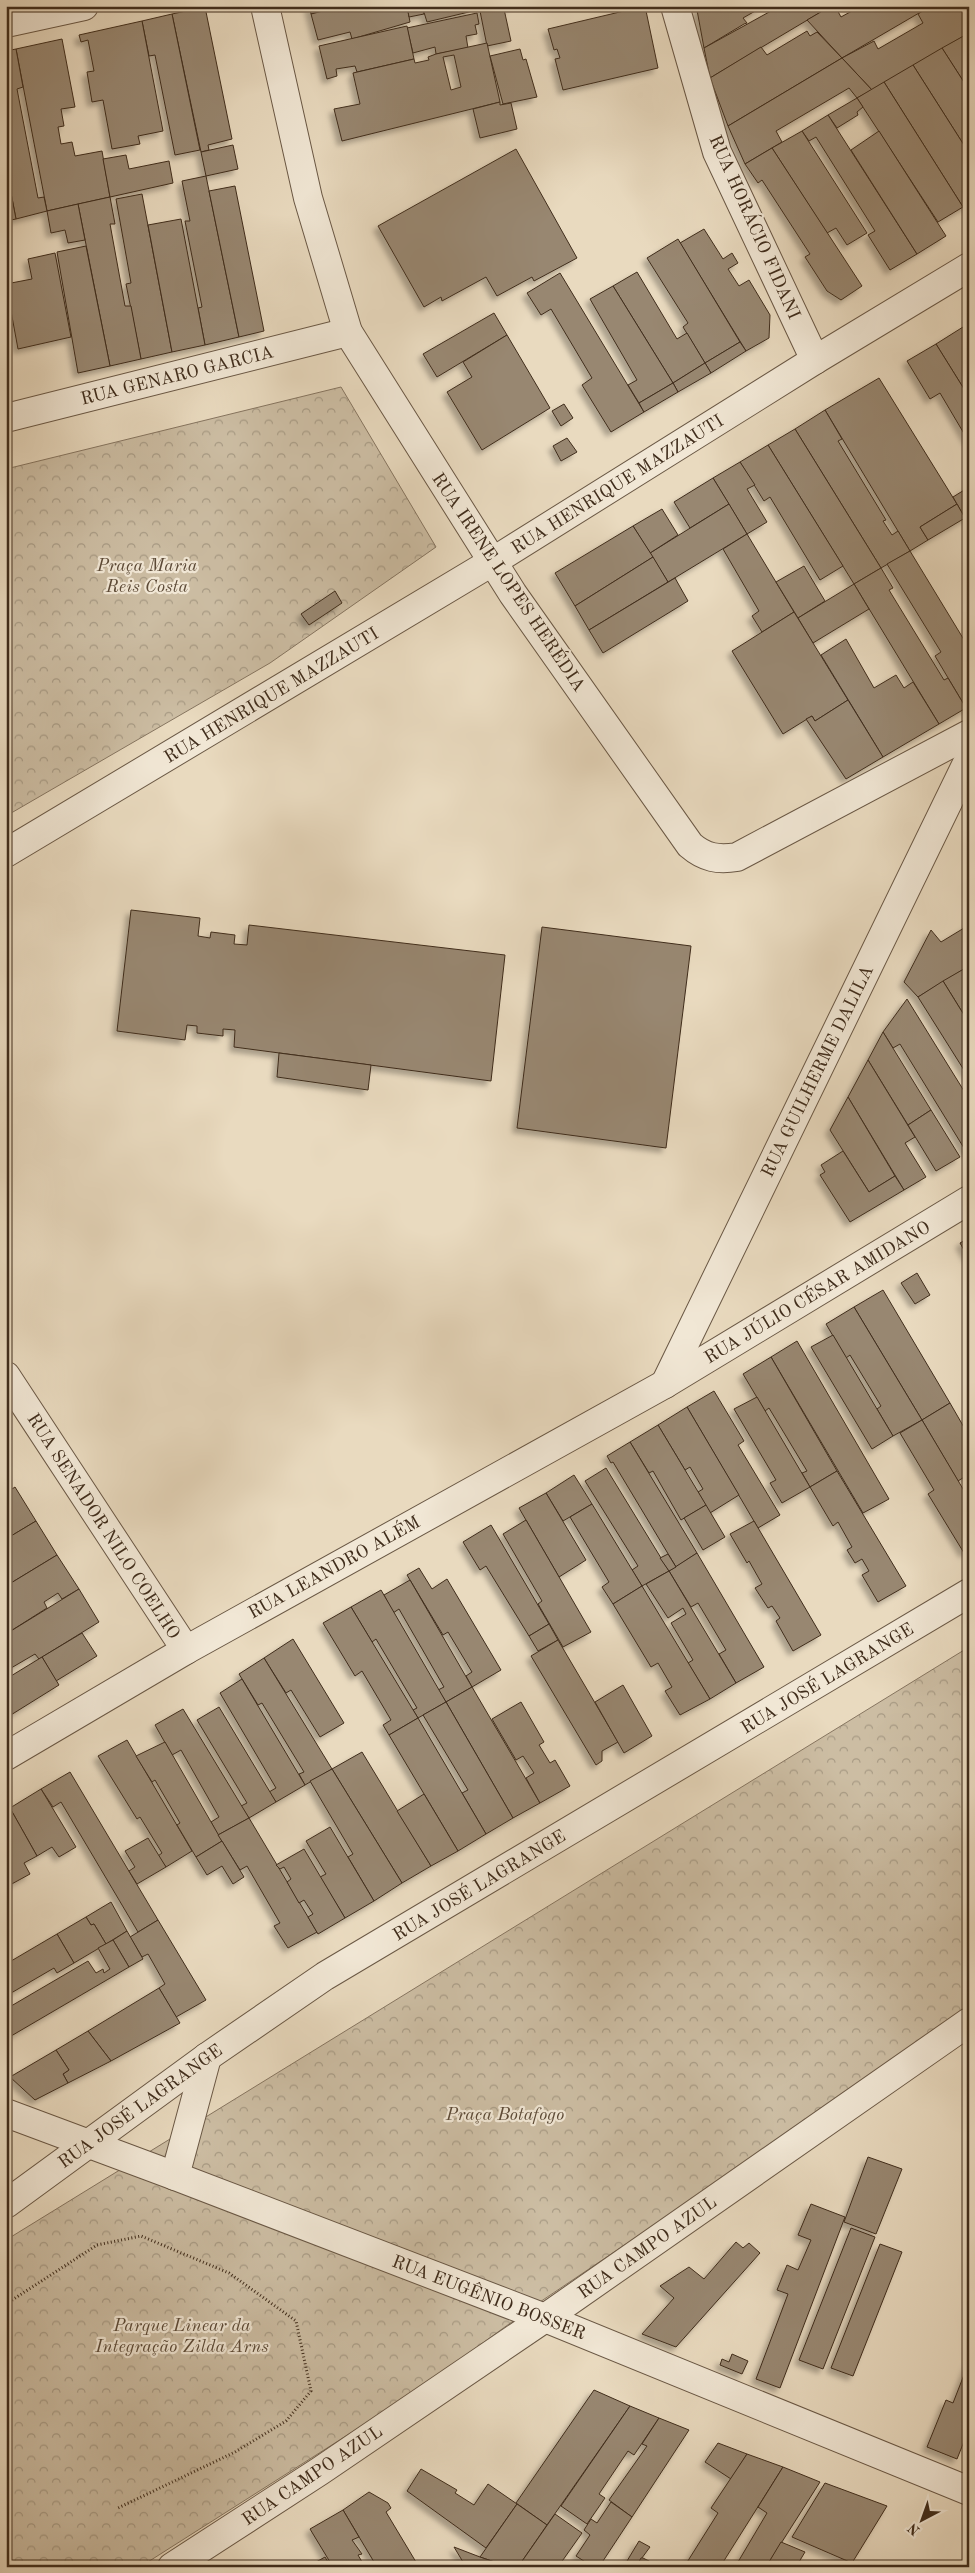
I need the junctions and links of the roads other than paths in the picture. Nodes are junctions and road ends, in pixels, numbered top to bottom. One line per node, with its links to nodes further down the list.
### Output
1 (84, 6): 4 (street)
2 (265, 6): 6 (street, RUA IRENE LOPES HERÉDIA)
3 (675, 6): 7 (street, RUA HORÁCIO FIDANI)
4 (6, 23)
5 (969, 267): 7 (street, RUA HENRIQUE MAZZAUTI)
6 (348, 332): 8 (street, RUA GENARO GARCIA); 9 (street, RUA IRENE LOPES HERÉDIA)
7 (815, 360): 9 (street, RUA HENRIQUE MAZZAUTI)
8 (6, 418)
9 (492, 562): 10 (street, RUA IRENE LOPES HERÉDIA); 12 (street, RUA HENRIQUE MAZZAUTI)
10 (969, 734)
11 (969, 759): 15 (street, RUA GUILHERME DALILA)
12 (6, 853)
13 (969, 1200): 15 (street, RUA JÚLIO CÉSAR AMIDANO)
14 (6, 1376): 17 (street, RUA SENADOR NILO COELHO)
15 (665, 1384): 17 (street, RUA LEANDRO ALÉM)
16 (969, 1593): 20 (street, RUA JOSÉ LAGRANGE)
17 (186, 1650): 18 (street, RUA LEANDRO ALÉM)
18 (6, 1756)
19 (969, 2022): 25 (street, RUA CAMPO AZUL)
20 (207, 2057): 22 (street, RUA JOSÉ LAGRANGE); 23 (street)
21 (6, 2113): 22 (street, RUA EUGÊNIO BOSSER)
22 (88, 2144): 23 (street, RUA EUGÊNIO BOSSER); 24 (street, RUA JOSÉ LAGRANGE)
23 (176, 2176): 25 (street, RUA EUGÊNIO BOSSER)
24 (6, 2204)
25 (545, 2318): 26 (street, RUA EUGÊNIO BOSSER); 27 (street, RUA CAMPO AZUL)
26 (969, 2491)
27 (172, 2567)

